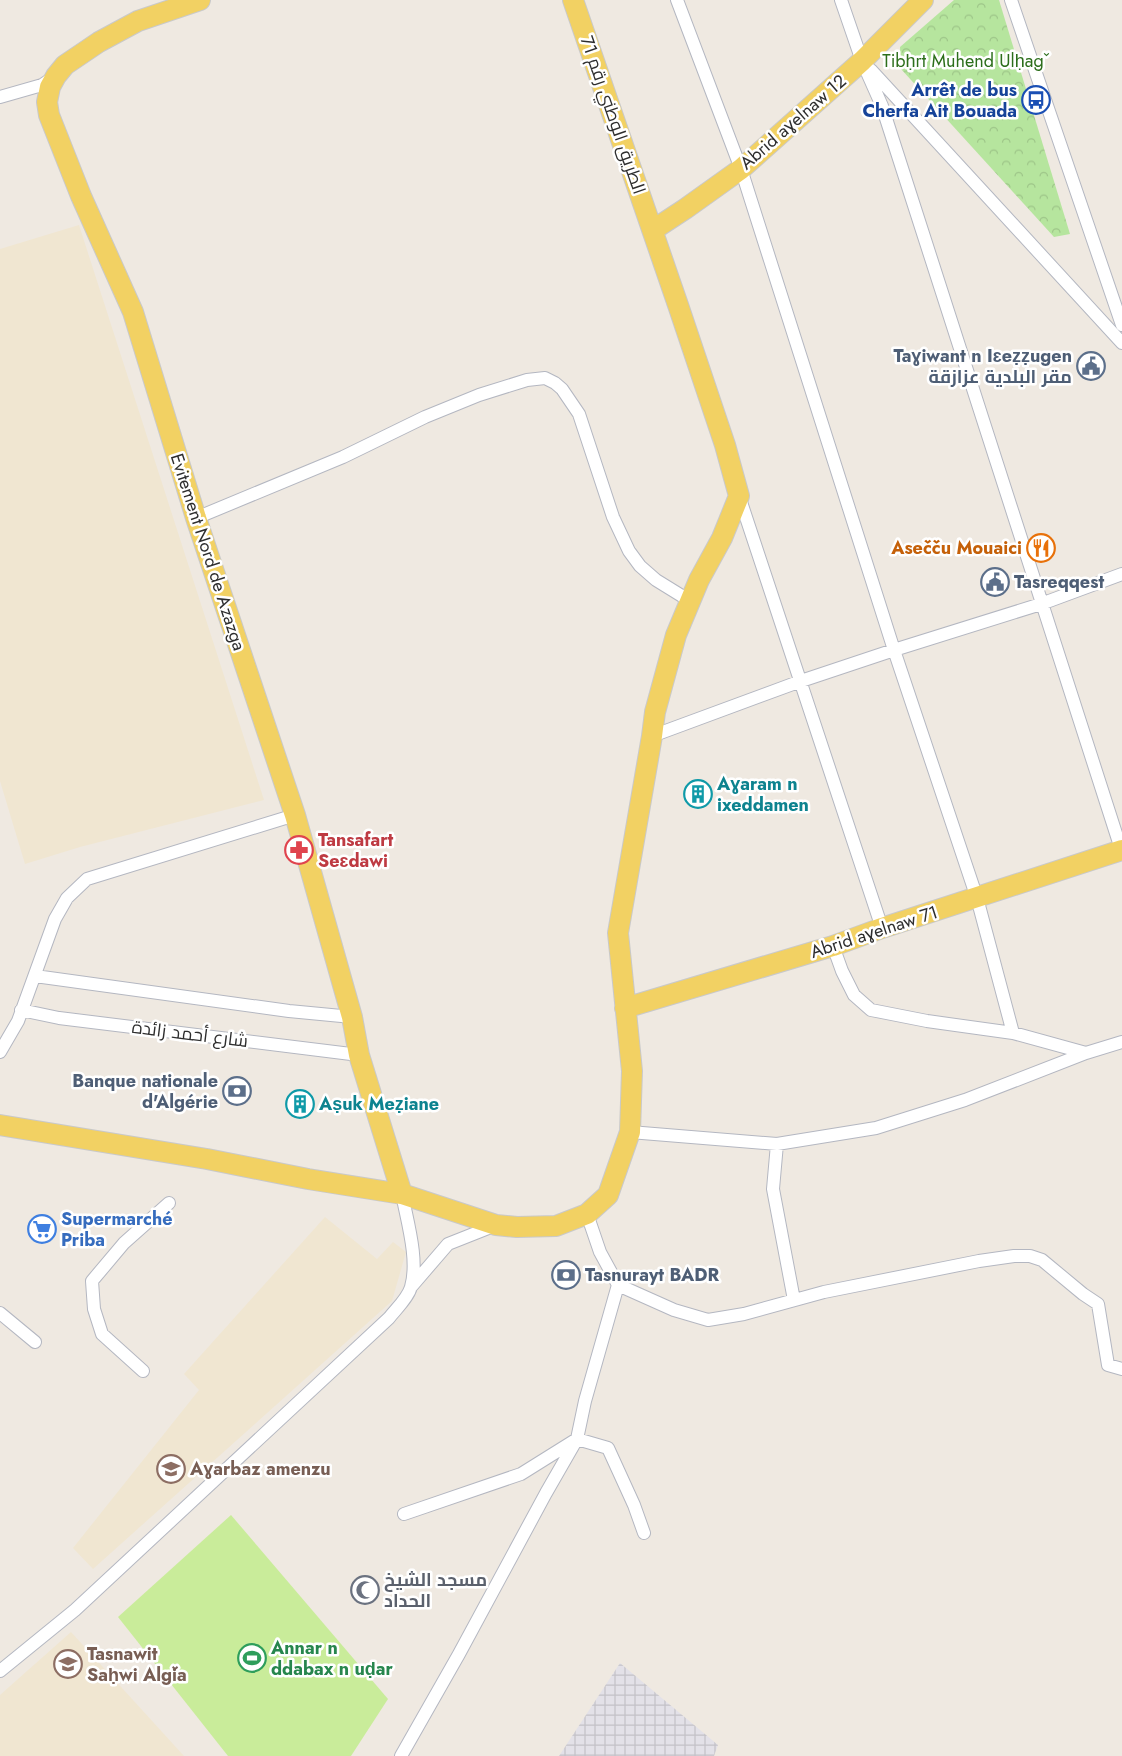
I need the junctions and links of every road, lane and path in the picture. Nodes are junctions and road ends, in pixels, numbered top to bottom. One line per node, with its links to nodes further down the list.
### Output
1 (200, 0): 8 (main road, Evitement Nord de Azazga)
2 (573, 0): 11 (main road, الطريق الوطني رقم 71)
3 (677, 0): 10 (street)
4 (841, 0): 7 (street)
5 (923, 0): 7 (main road, Abrid aɣelnaw 12)
6 (1010, 0): 12 (street)
7 (862, 61): 10 (main road, Abrid aɣelnaw 12); 13 (street); 18 (street)
8 (56, 76): 9 (street); 15 (main road, Evitement Nord de Azazga)
9 (0, 97)
10 (740, 169): 11 (main road, Abrid aɣelnaw 12); 19 (street)
11 (652, 230): 14 (main road, الطريق الوطني رقم 71)
12 (1122, 325)
13 (1122, 343)
14 (739, 496): 17 (main road); 20 (street)
15 (196, 518): 17 (street); 22 (main road, Evitement Nord de Azazga)
16 (1122, 574): 18 (street)
17 (690, 601): 21 (main road)
18 (1041, 604): 19 (street); 23 (street)
19 (894, 650): 20 (street); 24 (street)
20 (801, 681): 21 (street); 25 (street)
21 (652, 736): 28 (main road)
22 (295, 815): 27 (street); 30 (main road, Evitement Nord de Azazga)
23 (1122, 851): 24 (main road, Abrid aɣelnaw 71)
24 (977, 898): 25 (main road, Abrid aɣelnaw 71); 31 (street)
25 (882, 928): 26 (main road, Abrid aɣelnaw 71)
26 (833, 946): 28 (main road, Abrid aɣelnaw 71); 31 (street)
27 (35, 976): 29 (street); 30 (street, شارع أحمد زائدة)
28 (625, 1008): 37 (main road)
29 (21, 1010): 33 (street); 35 (street, شارع أحمد زائدة)
30 (352, 1017): 35 (main road, Evitement Nord de Azazga)
31 (1013, 1033): 34 (street)
32 (1122, 1042): 34 (street)
33 (0, 1052)
34 (1086, 1053): 38 (street)
35 (359, 1055): 39 (main road, Evitement Nord de Azazga)
36 (0, 1125): 39 (main road)
37 (630, 1132): 38 (street); 41 (main road)
38 (777, 1144): 45 (street)
39 (402, 1194): 42 (main road); 44 (street)
40 (169, 1203): 49 (street)
41 (587, 1214): 42 (main road); 43 (street)
42 (496, 1225): 44 (street)
43 (618, 1285): 45 (street); 50 (street)
44 (411, 1287): 53 (street)
45 (794, 1300): 48 (street)
46 (0, 1313): 47 (street)
47 (35, 1342)
48 (1122, 1369)
49 (144, 1371)
50 (577, 1439): 51 (street); 52 (street); 54 (street)
51 (404, 1514)
52 (644, 1533)
53 (0, 1671)
54 (402, 1756)

